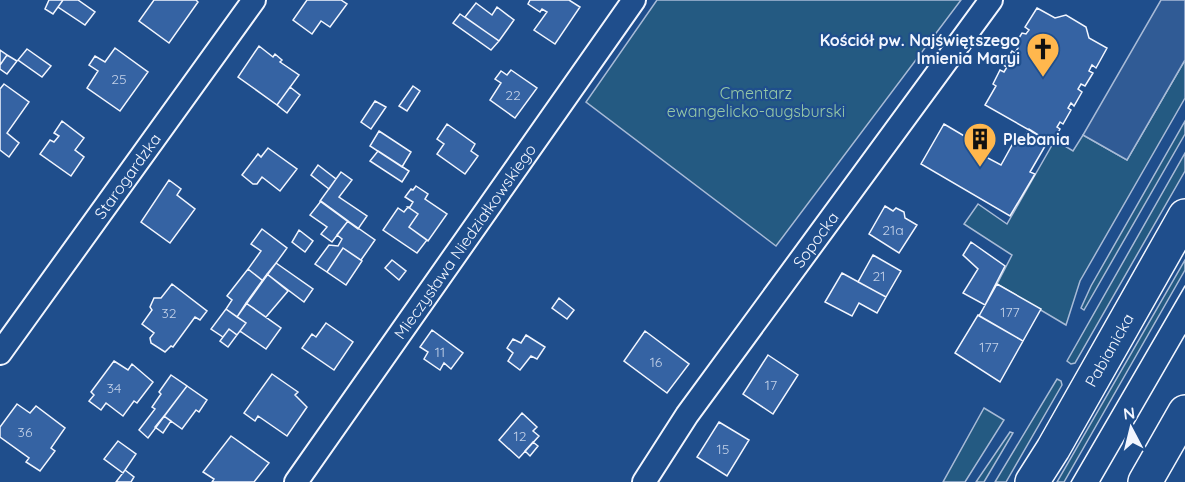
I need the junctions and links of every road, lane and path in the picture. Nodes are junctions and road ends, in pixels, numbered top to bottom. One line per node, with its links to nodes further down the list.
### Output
1 (255, 0): 5 (street, Starogardzka)
2 (634, 0): 7 (street, Mieczysława Niedziałkowskiego)
3 (991, 0): 8 (street, Sopocka)
4 (1185, 216): 9 (main road, Pabianicka)
5 (0, 353)
6 (1185, 412): 10 (main road)
7 (296, 482)
8 (644, 482)
9 (1032, 482)
10 (1144, 482)

